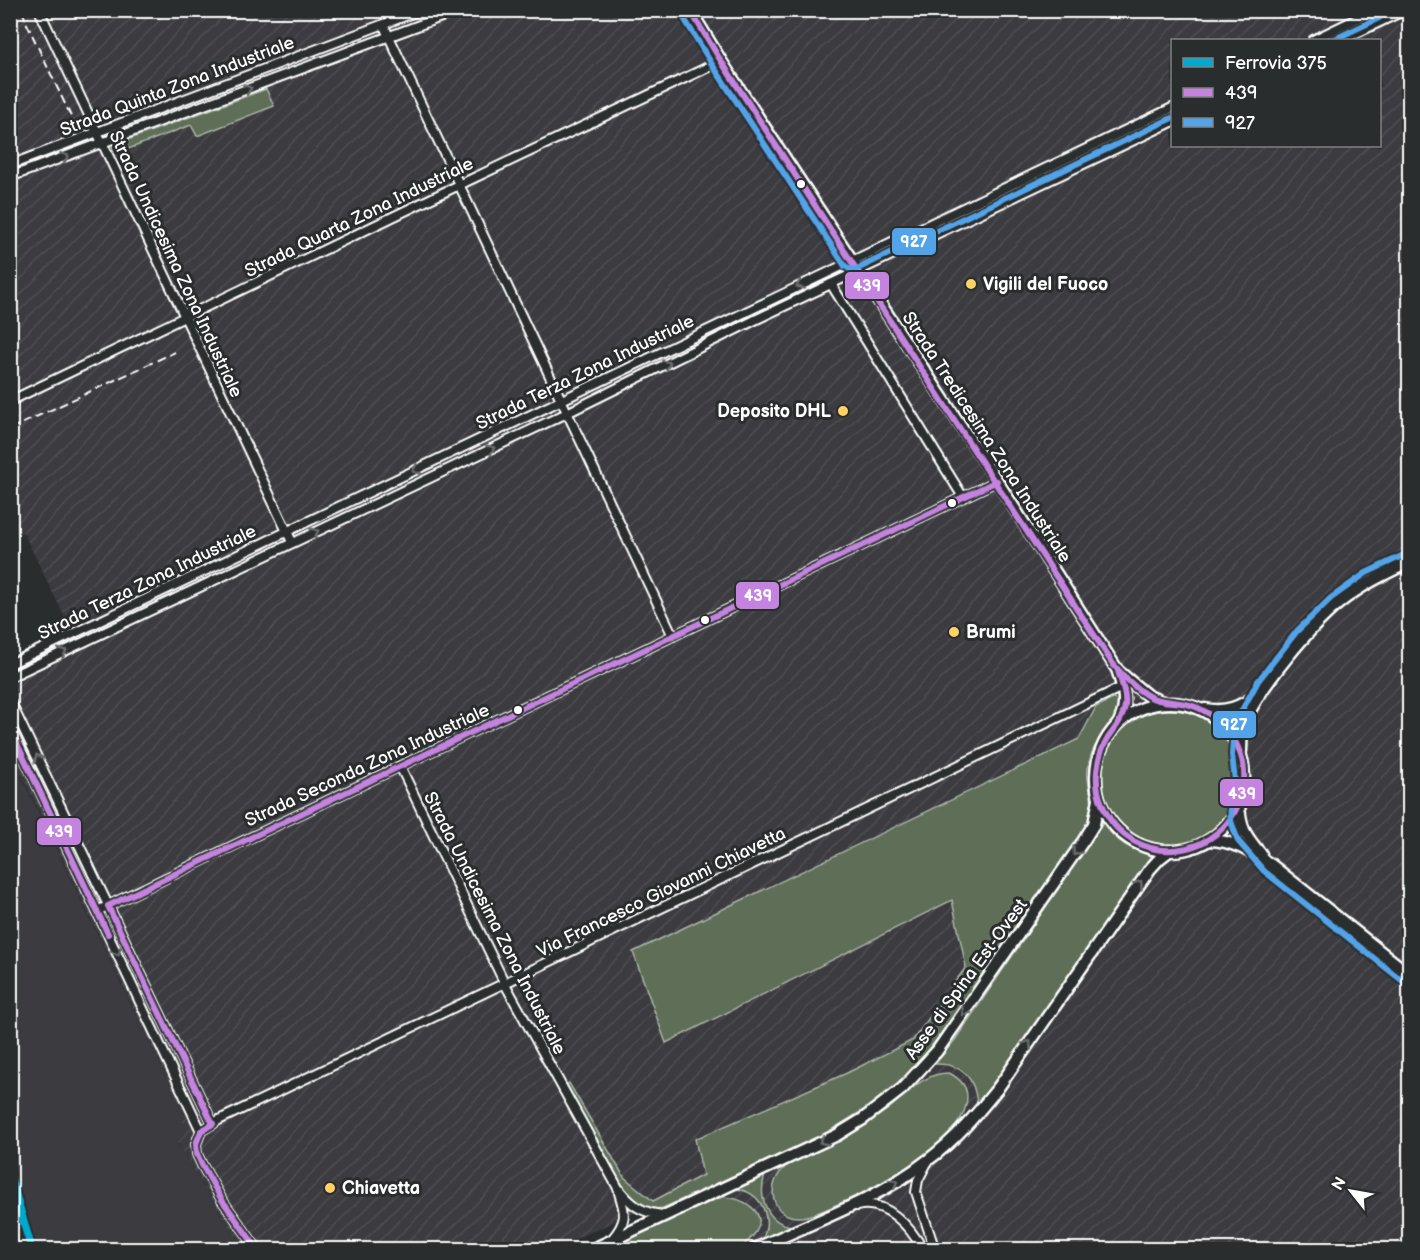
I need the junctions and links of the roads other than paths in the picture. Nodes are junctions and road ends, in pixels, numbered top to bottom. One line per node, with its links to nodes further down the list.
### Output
1 (39, 10): 16 (street, Strada Undicesima Zona Industriale)
2 (421, 10): 7 (street, Strada Quinta Zona Industriale)
3 (460, 10): 8 (street, Strada Quinta Zona Industriale)
4 (690, 10): 13 (main road, Strada Tredicesima Zona Industriale)
5 (1376, 10): 9 (street)
6 (1405, 10): 10 (street)
7 (383, 24): 8 (street); 11 (street, Strada Quinta Zona Industriale)
8 (389, 37): 12 (street, Strada Quinta Zona Industriale); 22 (street)
9 (1315, 39)
10 (1344, 39)
11 (336, 42): 12 (street); 16 (street, Strada Quinta Zona Industriale)
12 (341, 54): 18 (street, Strada Quinta Zona Industriale, one-way to 12)
13 (722, 61): 22 (street, Strada Quarta Zona Industriale); 23 (main road, Strada Tredicesima Zona Industriale)
14 (1171, 109): 17 (street, Strada Terza Zona Industriale)
15 (1171, 123): 19 (street, Strada Terza Zona Industriale)
16 (97, 132): 18 (street, Strada Undicesima Zona Industriale); 20 (street, Strada Quinta Zona Industriale)
17 (1118, 134): 19 (street); 23 (street, Strada Terza Zona Industriale)
18 (102, 143): 21 (street, Strada Quinta Zona Industriale, one-way to 18); 27 (street, Strada Undicesima Zona Industriale)
19 (1123, 145): 24 (street, Strada Terza Zona Industriale)
20 (10, 165)
21 (10, 177)
22 (459, 185): 27 (street, Strada Quarta Zona Industriale); 30 (street)
23 (853, 261): 24 (main road, Strada Tredicesima Zona Industriale); 26 (street, Strada Terza Zona Industriale, one-way to 26)
24 (860, 271): 25 (street, Strada Terza Zona Industriale); 34 (main road, Strada Tredicesima Zona Industriale)
25 (831, 284): 28 (street, Strada Terza Zona Industriale); 35 (street)
26 (753, 307): 28 (street); 30 (street, Strada Terza Zona Industriale)
27 (185, 317): 29 (street, Strada Quarta Zona Industriale); 36 (street, Strada Undicesima Zona Industriale)
28 (757, 319): 31 (street, Strada Terza Zona Industriale, one-way to 28)
29 (10, 401)
30 (562, 401): 31 (street); 32 (street, Strada Terza Zona Industriale)
31 (567, 413): 33 (street, Strada Terza Zona Industriale, one-way to 31); 43 (street)
32 (438, 459): 33 (street); 36 (street, Strada Terza Zona Industriale, one-way to 36)
33 (443, 471): 37 (street, Strada Terza Zona Industriale, one-way to 33)
34 (997, 481): 35 (street, Strada Seconda Zona Industriale); 47 (main road, Strada Tredicesima Zona Industriale)
35 (963, 497): 43 (street, Strada Seconda Zona Industriale)
36 (287, 531): 37 (street, Strada Undicesima Zona Industriale); 38 (street, Strada Terza Zona Industriale)
37 (292, 542): 39 (street, Strada Terza Zona Industriale)
38 (250, 549): 39 (street); 41 (street, Strada Terza Zona Industriale)
39 (255, 560): 42 (street, Strada Terza Zona Industriale)
40 (1410, 562): 49 (main road)
41 (92, 625): 42 (street); 44 (street, Strada Terza Zona Industriale)
42 (97, 636): 46 (street, Strada Terza Zona Industriale, one-way to 42)
43 (673, 636): 59 (street, Strada Seconda Zona Industriale)
44 (28, 655): 45 (street, Strada Terza Zona Industriale); 46 (street)
45 (10, 664)
46 (33, 666): 48 (street, Strada Terza Zona Industriale)
47 (1118, 671): 50 (main road); 52 (main road)
48 (10, 677)
49 (1266, 686): 53 (main road); 58 (main road)
50 (1122, 687): 54 (main road); 70 (street, Via Francesco Giovanni Chiavetta)
51 (10, 701): 56 (street)
52 (1165, 703): 53 (main road); 54 (main road)
53 (1199, 708): 58 (main road)
54 (1118, 724): 62 (main road)
55 (10, 728): 57 (street)
56 (26, 733): 57 (street); 60 (street, one-way to 56)
57 (15, 738): 61 (street)
58 (1241, 754): 63 (main road)
59 (400, 766): 67 (street, Strada Seconda Zona Industriale); 70 (street, Strada Undicesima Zona Industriale)
60 (49, 782): 61 (street); 67 (street)
61 (38, 787): 68 (street)
62 (1099, 799): 65 (main road); 76 (main road, Asse di Spina Est-Ovest, one-way to 76)
63 (1239, 804): 64 (main road); 66 (main road)
64 (1209, 840): 65 (main road); 66 (main road)
65 (1169, 851): 73 (main road, one-way to 65)
66 (1270, 864): 69 (main road)
67 (108, 906): 68 (street, Strada Seconda Zona Industriale); 71 (street)
68 (97, 911): 72 (street, one-way to 72)
69 (1410, 975)
70 (505, 984): 71 (street, Via Francesco Giovanni Chiavetta); 74 (street, Strada Undicesima Zona Industriale)
71 (213, 1124): 72 (street, Via Francesco Giovanni Chiavetta)
72 (201, 1131): 78 (street)
73 (928, 1160): 75 (main road, one-way to 73); 82 (street)
74 (618, 1188): 76 (street); 77 (street)
75 (841, 1210): 80 (main road); 81 (street)
76 (665, 1215): 77 (main road, Asse di Spina Est-Ovest)
77 (610, 1241): 79 (main road, Asse di Spina Est-Ovest)
78 (258, 1250)
79 (591, 1250)
80 (753, 1250)
81 (922, 1250)
82 (935, 1250)

